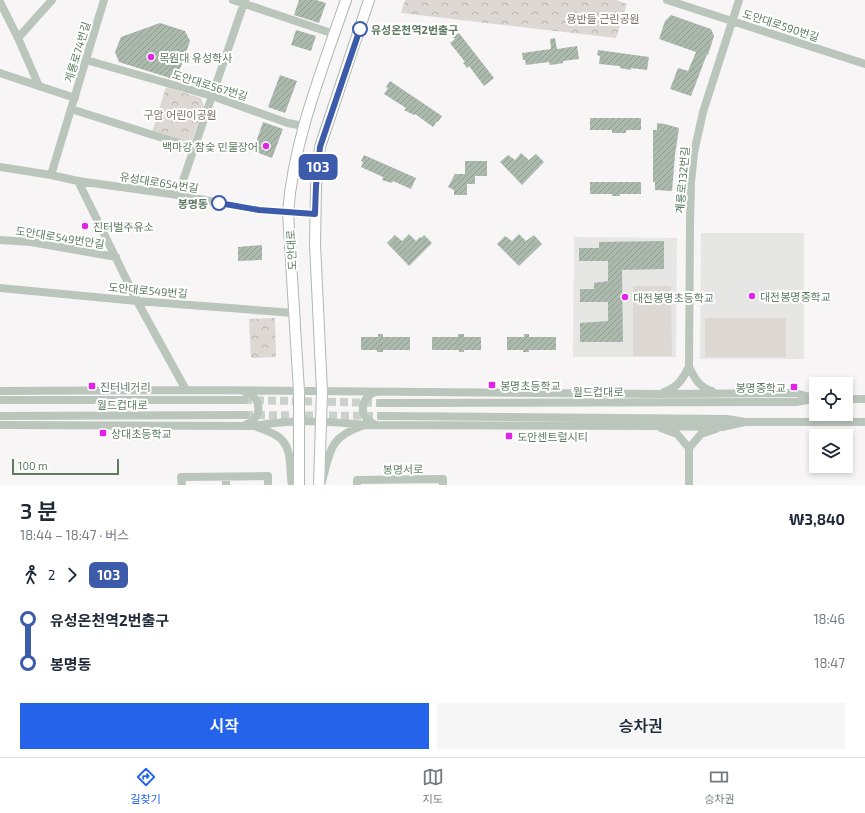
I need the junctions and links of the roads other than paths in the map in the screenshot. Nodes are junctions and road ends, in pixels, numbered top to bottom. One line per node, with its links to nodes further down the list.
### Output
1 (52, 0): 12 (street)
2 (104, 0): 13 (street, 계룡로74번길)
3 (233, 0): 9 (street)
4 (346, 0): 11 (main road, 도안대로)
5 (369, 0): 27 (main road)
6 (667, 0): 10 (street, 도안대로590번길)
7 (739, 0): 10 (street, 계룡로132번길)
8 (0, 2): 12 (street)
9 (244, 2): 11 (street); 17 (street)
10 (732, 21): 14 (street, 도안대로590번길); 33 (street, 계룡로132번길)
11 (334, 34): 20 (main road, 도안대로)
12 (18, 38): 16 (street)
13 (86, 60): 17 (street, 도안대로567번길); 18 (street, 계룡로74번길)
14 (865, 64)
15 (0, 73): 16 (street)
16 (39, 86): 18 (street)
17 (212, 96): 20 (street, 도안대로567번길); 21 (street)
18 (75, 98): 19 (street, 계룡로74번길)
19 (71, 109): 21 (street); 23 (street, 계룡로74번길)
20 (303, 126): 26 (main road, 도안대로)
21 (194, 148): 25 (street)
22 (0, 167): 23 (street, 유성대로654번길)
23 (51, 175): 24 (street, 유성대로654번길)
24 (78, 181): 25 (street, 유성대로654번길); 29 (street)
25 (178, 195): 26 (street, 유성대로654번길)
26 (288, 212): 27 (street, 유성대로654번길); 32 (main road, 도안대로)
27 (315, 214): 38 (main road)
28 (0, 240): 29 (street, 도안대로549번안길)
29 (116, 257): 31 (street)
30 (0, 288): 31 (street, 도안대로549번길)
31 (138, 301): 32 (street, 도안대로549번길); 34 (street)
32 (294, 313): 37 (main road, 도안대로)
33 (689, 367): 40 (street); 41 (street)
34 (186, 390): 35 (street); 36 (street)
35 (0, 391)
36 (242, 391): 37 (street); 59 (street)
37 (299, 391): 38 (street); 52 (main road, 도안대로)
38 (322, 392): 39 (street); 53 (main road)
39 (380, 392): 41 (street); 58 (street)
40 (718, 393): 41 (street); 42 (street)
41 (659, 394)
42 (809, 397)
43 (853, 399): 44 (street)
44 (865, 399)
45 (0, 400): 46 (street, 월드컵대로)
46 (244, 400)
47 (809, 400): 48 (street, 월드컵대로)
48 (380, 403)
49 (245, 415): 50 (street, 월드컵대로)
50 (0, 416)
51 (381, 416): 54 (street)
52 (300, 420): 53 (street); 60 (street); 69 (main road, 도안대로)
53 (321, 421): 57 (street); 70 (main road)
54 (744, 422): 55 (street); 62 (street)
55 (865, 422)
56 (0, 425): 59 (street)
57 (365, 425): 58 (street); 70 (street)
58 (381, 425): 61 (street)
59 (243, 426): 60 (street)
60 (254, 426): 68 (street)
61 (653, 426): 62 (street); 63 (street)
62 (722, 427): 63 (street)
63 (689, 448): 72 (street)
64 (182, 481): 65 (street)
65 (226, 481): 67 (street)
66 (357, 483): 71 (street, 봉명서로)
67 (268, 485)
68 (292, 485)
69 (299, 485)
70 (320, 485)
71 (443, 485)
72 (689, 485)

